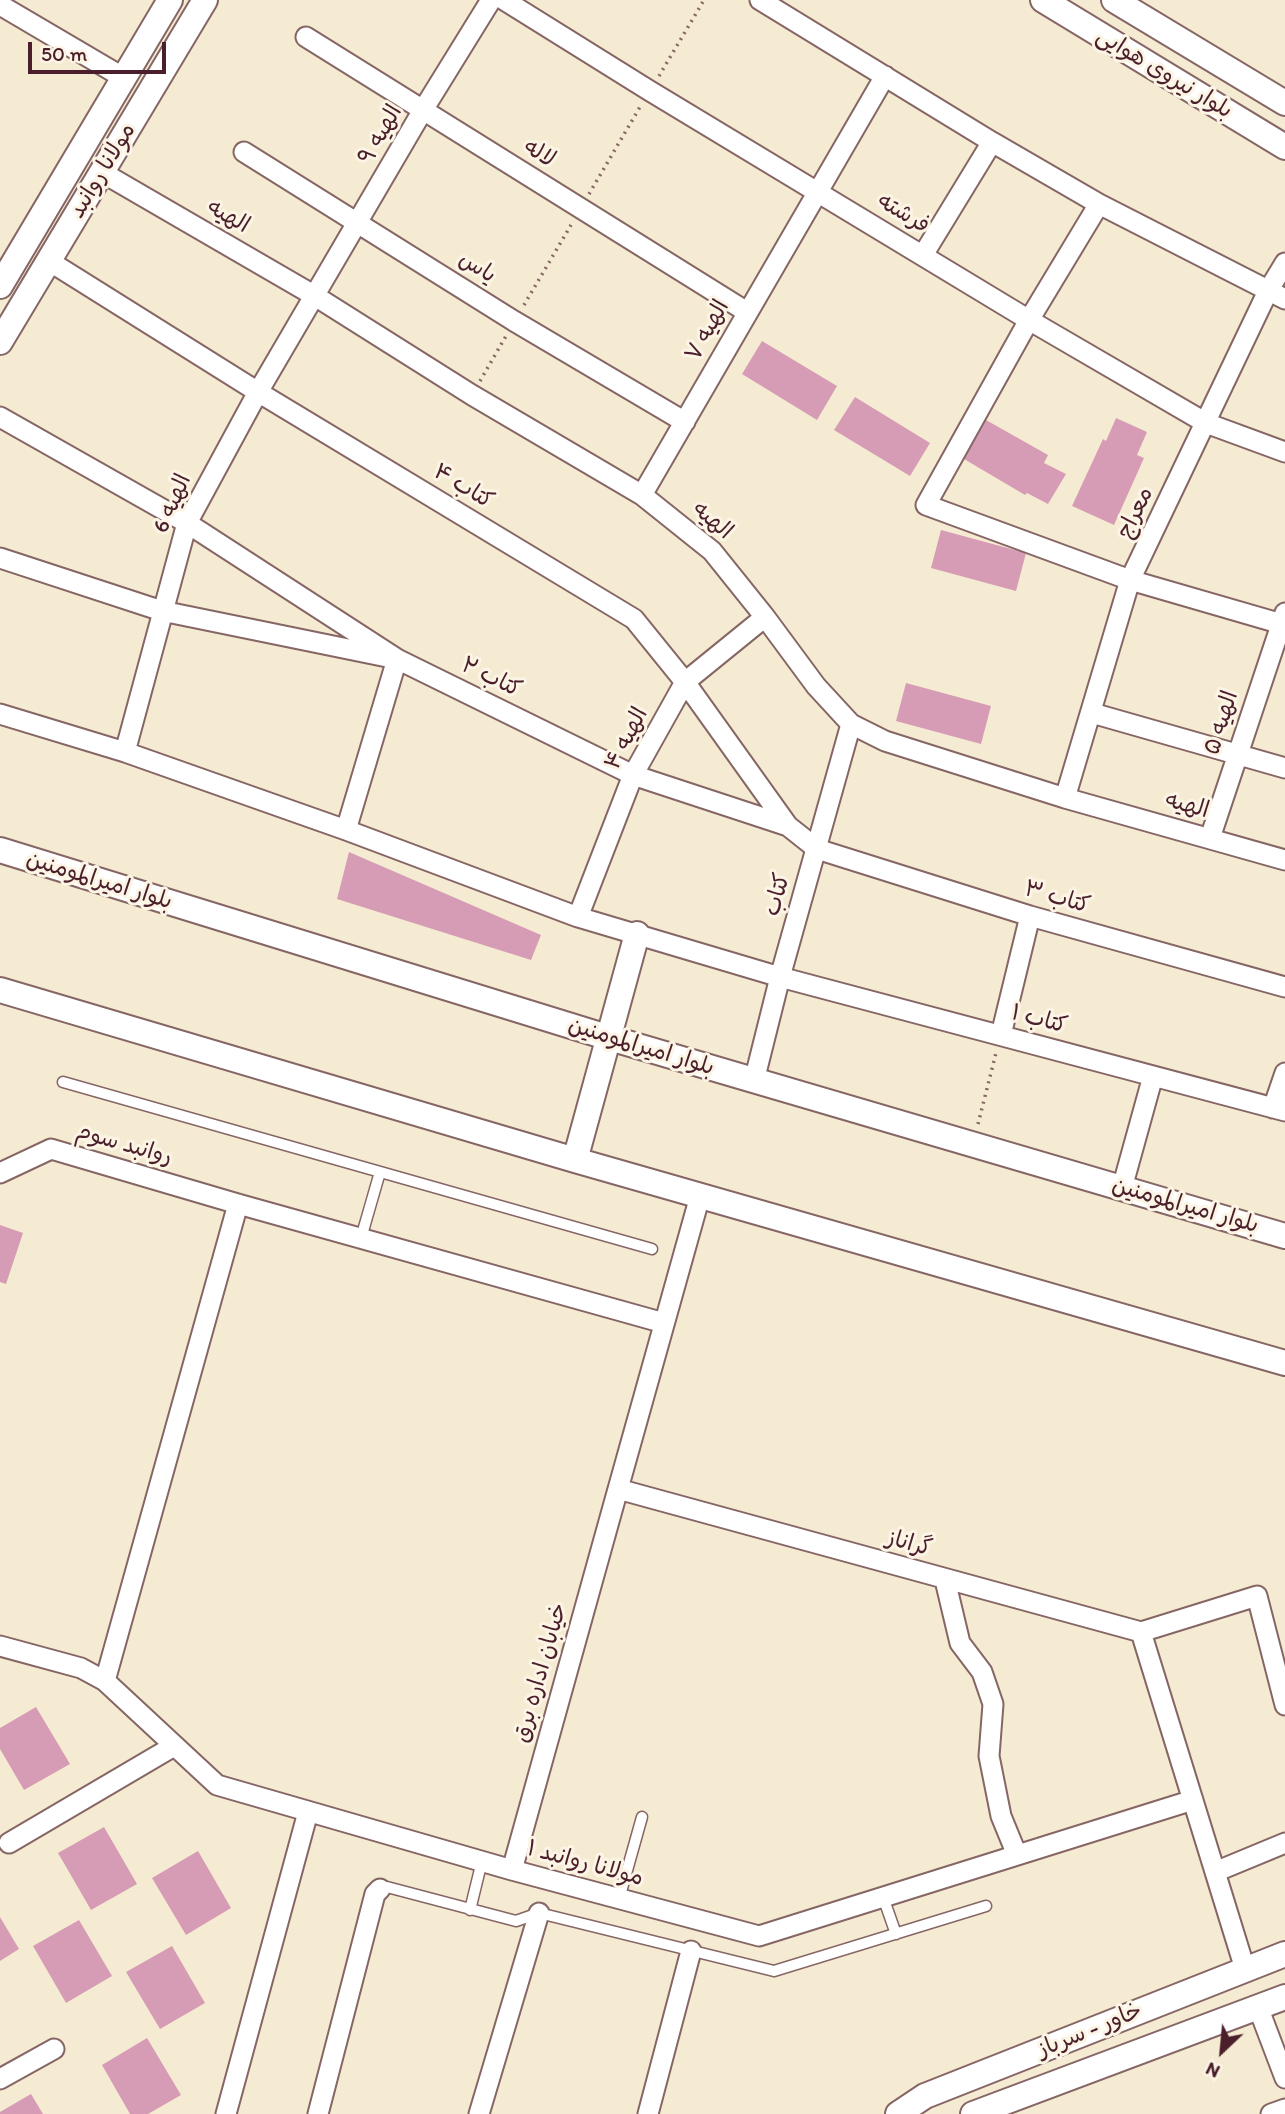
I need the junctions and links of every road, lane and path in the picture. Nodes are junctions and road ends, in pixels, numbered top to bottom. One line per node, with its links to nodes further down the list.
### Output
1 (170, 0): 11 (street, مولانا روانبد)
2 (205, 0): 17 (street, مولانا روانبد)
3 (491, 0): 13 (street, الهیه ۹)
4 (504, 0): 18 (street, فرشته)
5 (760, 0): 10 (street)
6 (1043, 0): 15 (street, بلوار نیروی هوایی)
7 (1114, 0): 12 (street, بلوار نیروی هوایی)
8 (5, 7): 11 (street)
9 (306, 37): 13 (street, لاله)
10 (885, 76): 14 (street); 18 (street, الهیه ۷)
11 (124, 78): 24 (street, مولانا روانبد)
12 (1285, 103)
13 (423, 110): 20 (street, الهیه ۹); 28 (street, لاله)
14 (992, 142): 19 (street); 21 (street)
15 (1285, 147)
16 (244, 152): 20 (street, یاس)
17 (103, 173): 22 (street, مولانا روانبد); 27 (street, الهیه)
18 (817, 191): 21 (street, فرشته); 28 (street, الهیه ۷)
19 (1099, 204): 26 (street); 29 (street)
20 (359, 222): 27 (street, الهیه ۹); 33 (street, یاس)
21 (923, 255): 29 (street, فرشته)
22 (49, 261): 25 (street, مولانا روانبد); 31 (street, کتاب ۴)
23 (1285, 263): 26 (street, معراج)
24 (3, 281): 25 (street)
25 (29, 292): 30 (street, مولانا روانبد)
26 (1276, 295): 34 (street, معراج)
27 (315, 296): 31 (street, الهیه 6); 36 (street, الهیه)
28 (747, 312): 33 (street, الهیه ۷)
29 (1029, 320): 34 (street, فرشته); 39 (street)
30 (0, 342)
31 (258, 393): 37 (street, الهیه 6); 44 (street, کتاب ۴)
32 (0, 417): 37 (street)
33 (685, 422): 36 (street, الهیه ۷)
34 (1206, 423): 35 (street, فرشته); 39 (street, معراج)
35 (1285, 452)
36 (642, 495): 41 (street, الهیه)
37 (187, 523): 40 (street, الهیه 6); 43 (street)
38 (0, 558): 40 (street, کتاب ۲)
39 (1130, 580): 42 (street); 45 (street, معراج)
40 (162, 611): 43 (street, کتاب ۲); 48 (street, الهیه 6)
41 (765, 617): 44 (street, الهیه ۴); 47 (street, الهیه)
42 (1284, 620): 49 (street, الهیه ۵)
43 (397, 659): 51 (street, کتاب ۲); 54 (street)
44 (685, 682): 51 (street, الهیه ۴); 53 (street, کتاب ۴)
45 (1092, 713): 49 (street); 52 (street, معراج)
46 (0, 714): 48 (street, کتاب ۱)
47 (852, 724): 52 (street, الهیه); 56 (street, کتاب)
48 (125, 752): 54 (street, کتاب ۱)
49 (1238, 754): 50 (street); 55 (street, الهیه ۵)
50 (1285, 768)
51 (633, 775): 53 (street, کتاب ۲); 60 (street, الهیه ۴)
52 (1065, 798): 55 (street, الهیه)
53 (788, 825): 56 (street)
54 (346, 831): 60 (street, کتاب ۱)
55 (1210, 838): 58 (street, الهیه)
56 (817, 849): 59 (street, کتاب ۳); 62 (street, کتاب)
57 (0, 850): 66 (street, بلوار امیرالمومنین)
58 (1285, 860)
59 (1030, 916): 63 (street, کتاب ۳); 65 (street)
60 (578, 917): 61 (street, کتاب ۱)
61 (637, 934): 62 (street, کتاب ۱); 66 (street)
62 (780, 977): 65 (street, کتاب ۱); 69 (street, کتاب)
63 (1285, 987)
64 (0, 990): 73 (street)
65 (1001, 1035): 68 (street, کتاب ۱); 72 (path)
66 (610, 1038): 69 (street, بلوار امیرالمومنین); 73 (street)
67 (1285, 1073): 71 (street)
68 (1153, 1076): 71 (street, کتاب ۱); 76 (street)
69 (754, 1080): 72 (street, بلوار امیرالمومنین)
70 (63, 1082): 74 (lane)
71 (1279, 1109)
72 (973, 1143): 76 (street, بلوار امیرالمومنین)
73 (575, 1160): 77 (street)
74 (380, 1172): 80 (lane); 81 (lane)
75 (0, 1173): 78 (street, روانبد سوم)
76 (1122, 1188): 79 (street, بلوار امیرالمومنین)
77 (700, 1196): 82 (street); 83 (street)
78 (238, 1204): 80 (street, روانبد سوم); 88 (street)
79 (1285, 1236)
80 (361, 1238): 82 (street, روانبد سوم)
81 (652, 1249)
82 (664, 1323): 84 (street)
83 (1285, 1363)
84 (618, 1489): 85 (street, گراناز); 98 (street, خیابان اداره برق)
85 (945, 1580): 86 (street, گراناز); 96 (street)
86 (1141, 1632): 89 (street); 91 (street)
87 (0, 1646): 88 (street, مولانا روانبد ۱)
88 (106, 1681): 90 (street, مولانا روانبد ۱)
89 (1285, 1705)
90 (174, 1746): 92 (street, مولانا روانبد ۱); 94 (street)
91 (1193, 1800): 96 (street, مولانا روانبد ۱); 99 (street)
92 (308, 1812): 97 (street, مولانا روانبد ۱); 116 (street)
93 (642, 1817): 102 (lane)
94 (9, 1843)
95 (1285, 1843): 99 (street)
96 (1017, 1855): 101 (street, مولانا روانبد ۱)
97 (482, 1861): 98 (street, مولانا روانبد ۱); 104 (lane)
98 (512, 1870): 102 (street, مولانا روانبد ۱)
99 (1215, 1872): 109 (street)
100 (380, 1889): 104 (lane); 117 (street)
101 (883, 1897): 102 (street, مولانا روانبد ۱); 106 (lane)
102 (619, 1899)
103 (986, 1906): 106 (lane)
104 (470, 1910): 105 (lane)
105 (539, 1913): 107 (lane); 118 (street)
106 (896, 1934): 107 (lane)
107 (691, 1951): 119 (street)
108 (1285, 1954): 109 (street, خاور - سرباز)
109 (1245, 1969): 120 (street, خاور - سرباز)
110 (1285, 1997): 111 (street, خاور - سرباز)
111 (1258, 2007): 113 (street); 121 (street, خاور - سرباز)
112 (54, 2049): 114 (street)
113 (1285, 2078)
114 (0, 2079)
115 (1285, 2109): 122 (street)
116 (226, 2114)
117 (318, 2114)
118 (479, 2114)
119 (648, 2114)
120 (898, 2114)
121 (973, 2114)
122 (1271, 2114)

